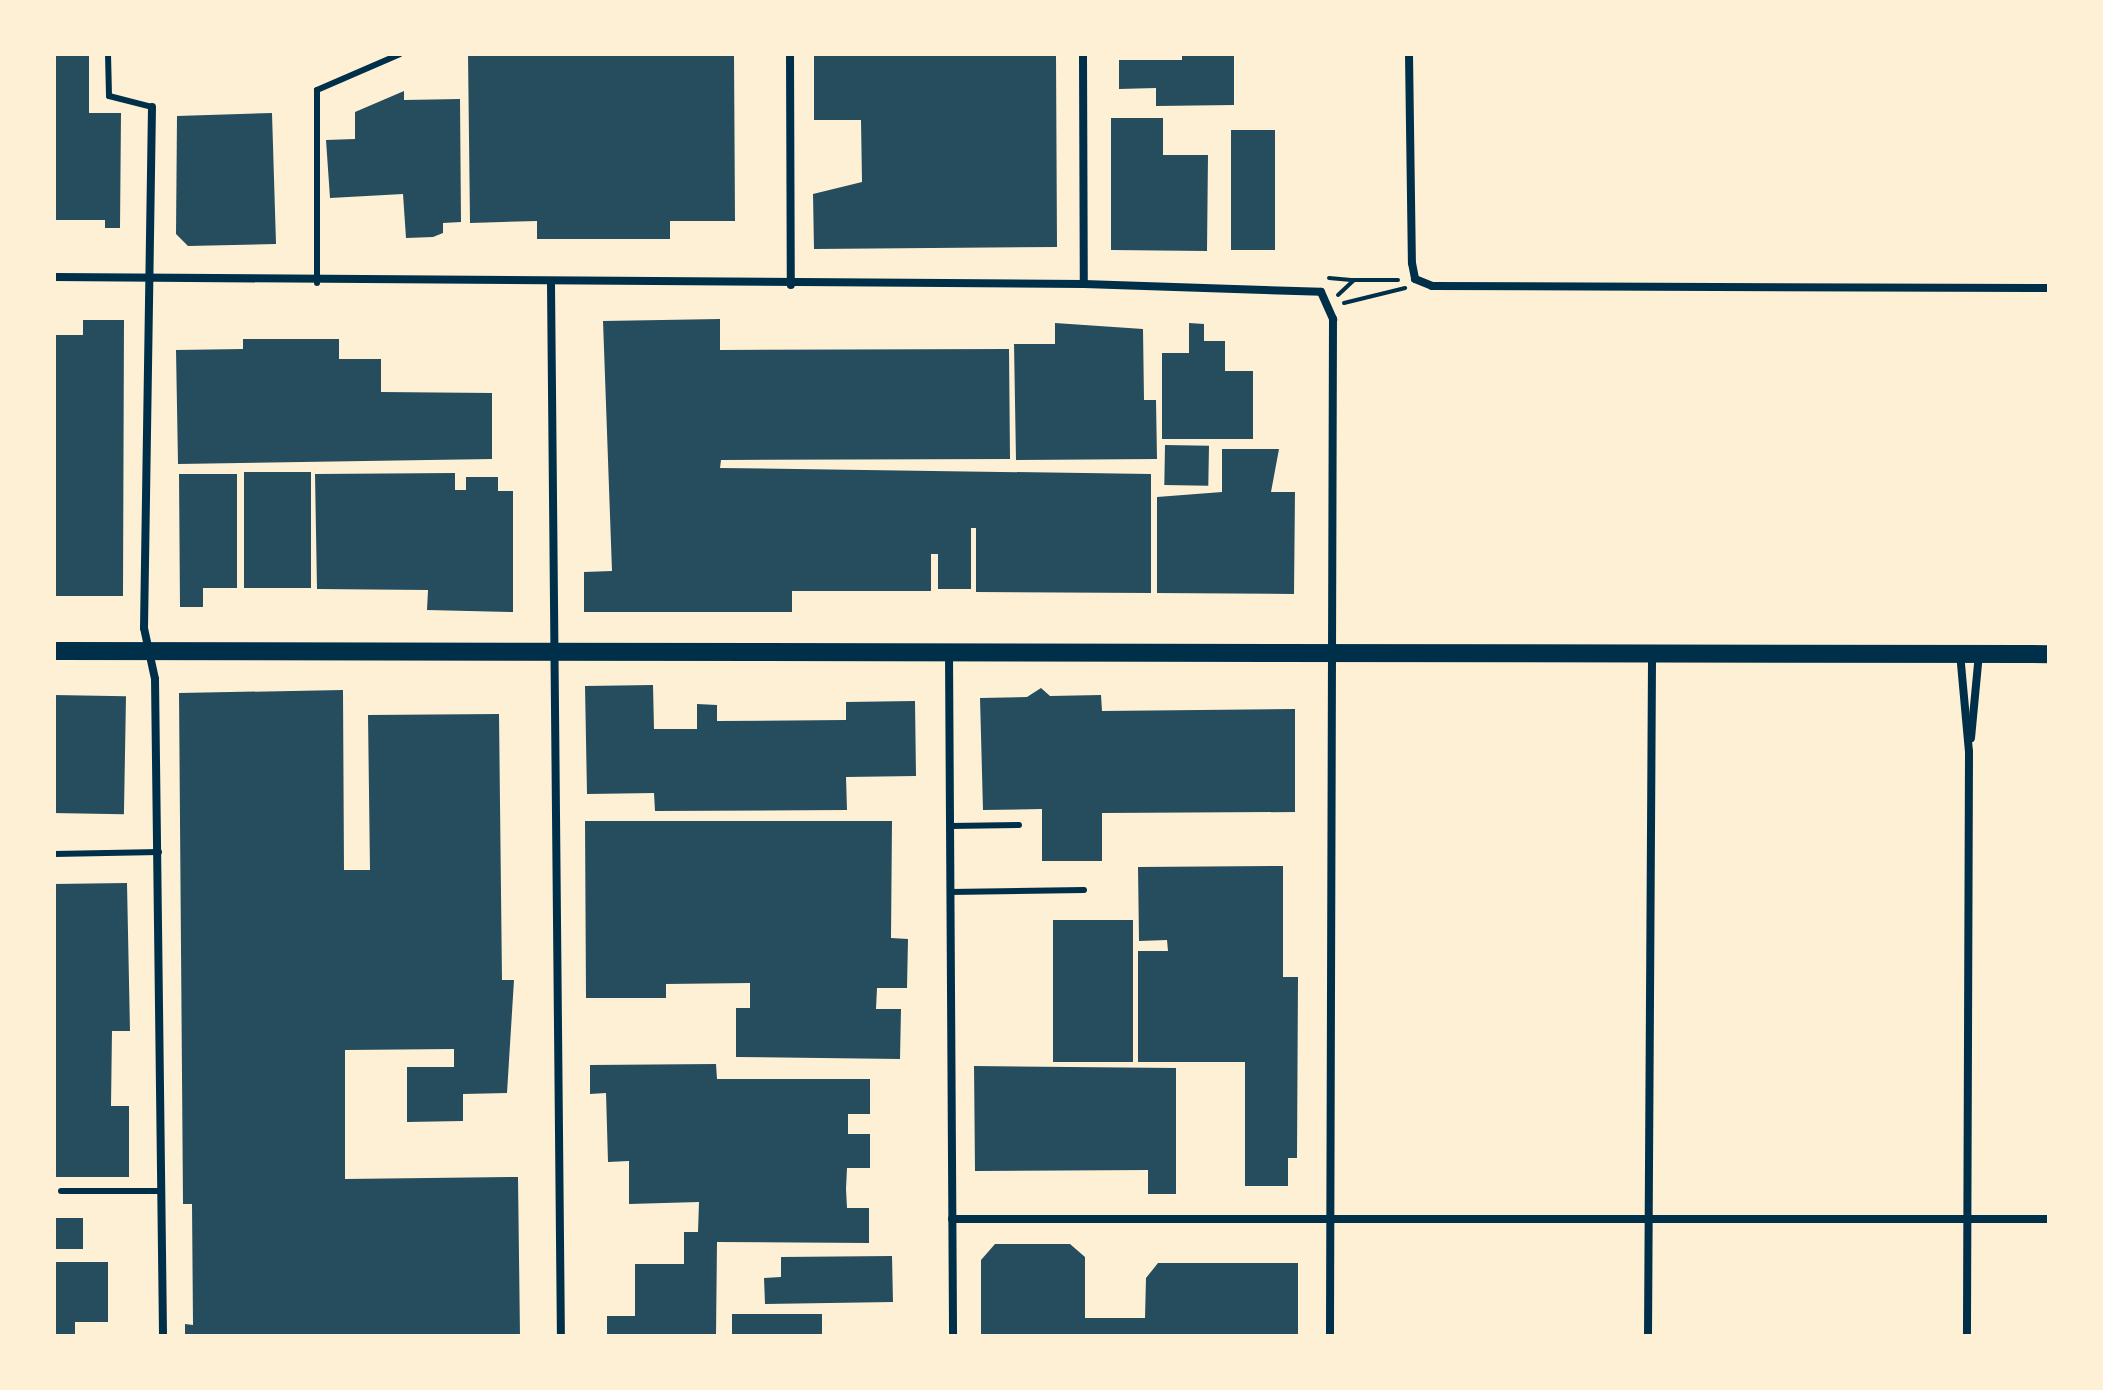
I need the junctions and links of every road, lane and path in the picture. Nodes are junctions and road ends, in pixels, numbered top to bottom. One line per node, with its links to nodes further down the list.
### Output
1 (108, 54): 6 (lane)
2 (400, 54): 10 (lane)
3 (790, 54): 13 (street)
4 (1083, 54): 12 (street)
5 (1409, 54): 8 (street)
6 (152, 107): 9 (street)
7 (54, 277): 9 (street)
8 (1415, 279): 14 (street); 15 (path); 15 (path)
9 (151, 281): 10 (street); 17 (street)
10 (317, 283): 11 (street)
11 (551, 284): 13 (street); 18 (street)
12 (1084, 284): 13 (street); 15 (street)
13 (791, 285)
14 (2049, 288)
15 (1330, 301): 20 (street)
16 (54, 651): 17 (main road)
17 (151, 651): 18 (main road); 27 (street)
18 (554, 652): 19 (main road); 39 (street)
19 (949, 652): 20 (main road); 26 (street)
20 (1332, 652): 21 (main road); 33 (street)
21 (1652, 652): 22 (main road); 34 (street)
22 (1969, 653): 23 (main road); 24 (street); 24 (street)
23 (2049, 654)
24 (1969, 751): 36 (street)
25 (1019, 825): 26 (lane)
26 (950, 826): 30 (street)
27 (159, 852): 28 (lane); 32 (street)
28 (54, 854)
29 (1084, 890): 30 (lane)
30 (950, 892): 35 (street)
31 (61, 1191): 32 (lane)
32 (162, 1191): 38 (street)
33 (1330, 1217): 34 (street); 35 (street); 41 (street)
34 (1648, 1217): 36 (street); 42 (street)
35 (952, 1219): 40 (street)
36 (1968, 1219): 37 (street); 43 (street)
37 (2049, 1219)
38 (163, 1336)
39 (561, 1336)
40 (953, 1336)
41 (1330, 1336)
42 (1648, 1336)
43 (1967, 1336)

